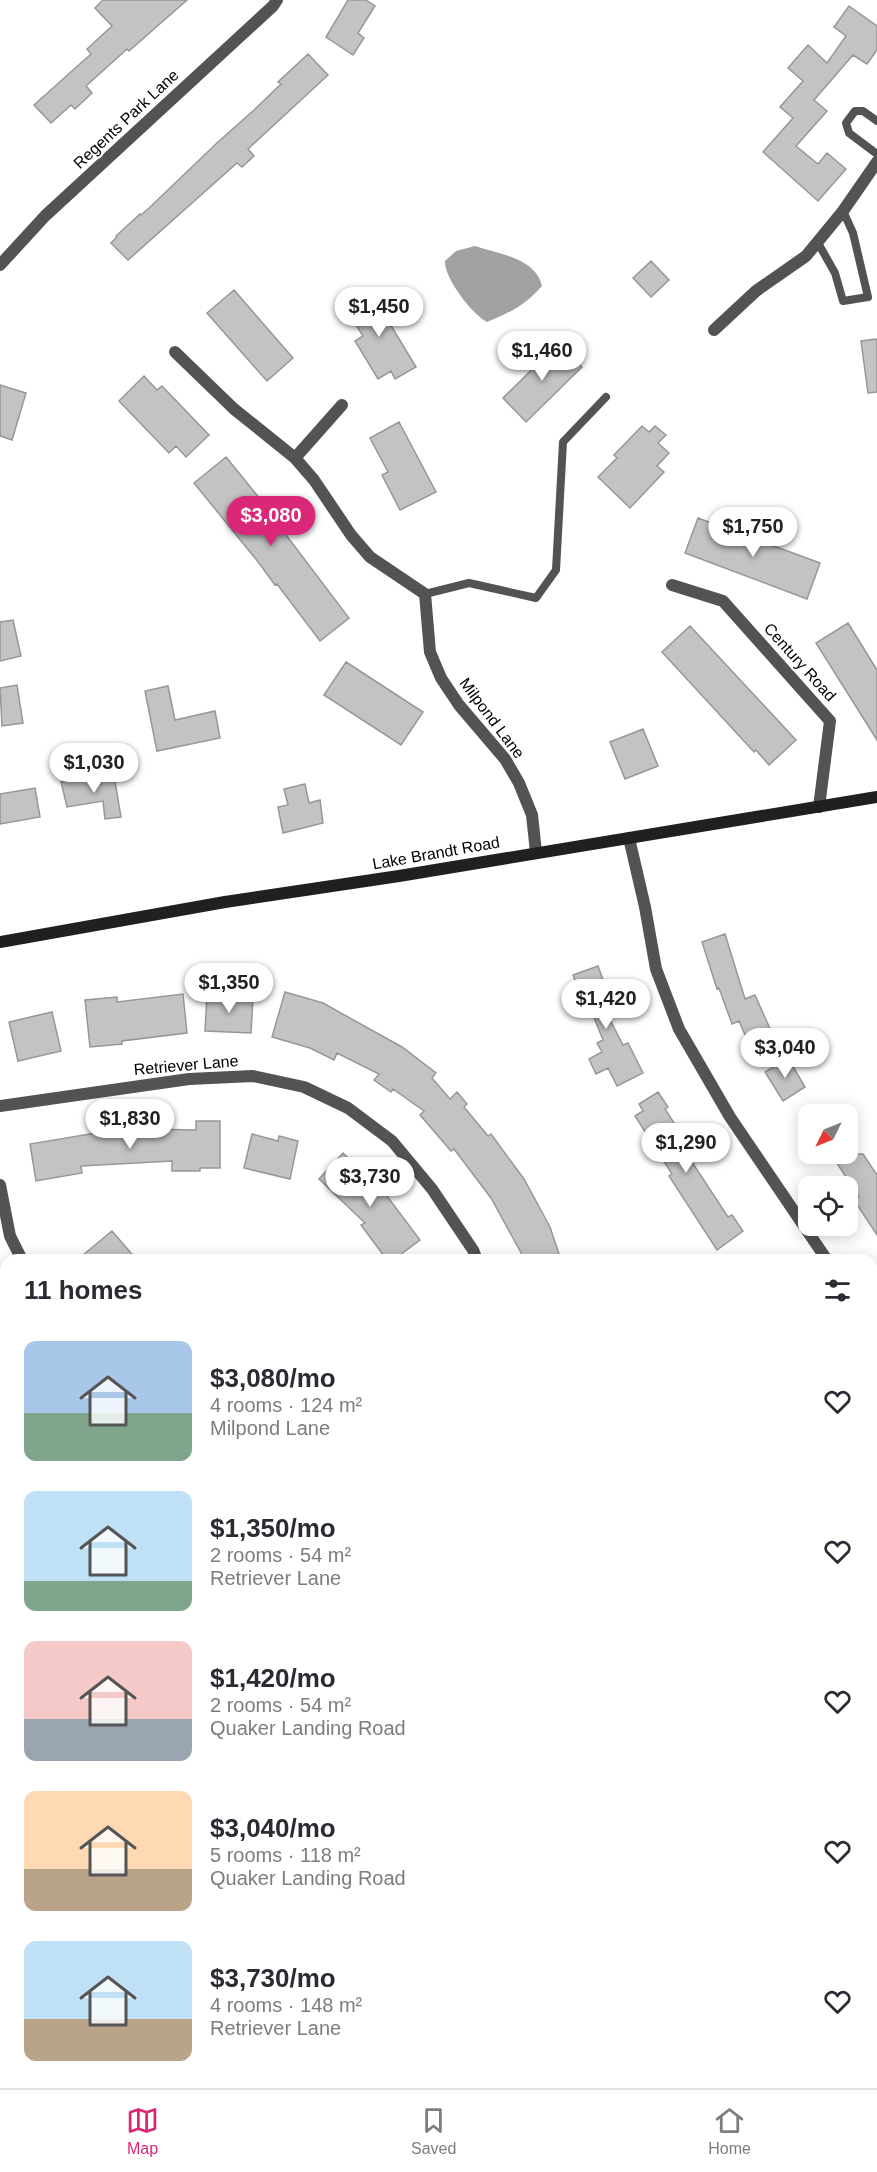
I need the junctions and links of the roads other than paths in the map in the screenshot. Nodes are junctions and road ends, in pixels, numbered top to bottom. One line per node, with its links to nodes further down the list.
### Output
1 (277, 0): 7 (street, Regents Park Lane)
2 (877, 121): 3 (lane)
3 (877, 154)
4 (877, 162): 5 (street)
5 (843, 211): 6 (street); 6 (lane)
6 (818, 243): 8 (street)
7 (0, 265)
8 (714, 330)
9 (175, 352): 12 (street)
10 (606, 397): 14 (lane)
11 (342, 405): 12 (street)
12 (296, 458): 14 (street)
13 (672, 585): 16 (street, Century Road)
14 (425, 594): 18 (street, Milpond Lane)
15 (877, 797): 16 (street, Lake Brandt Road)
16 (819, 807): 17 (street, Lake Brandt Road)
17 (629, 838): 18 (street, Lake Brandt Road); 24 (street)
18 (536, 852): 19 (street, Lake Brandt Road)
19 (0, 942)
20 (0, 1106): 23 (street, Retriever Lane)
21 (0, 1185): 22 (street)
22 (19, 1254)
23 (475, 1254)
24 (823, 1254)

